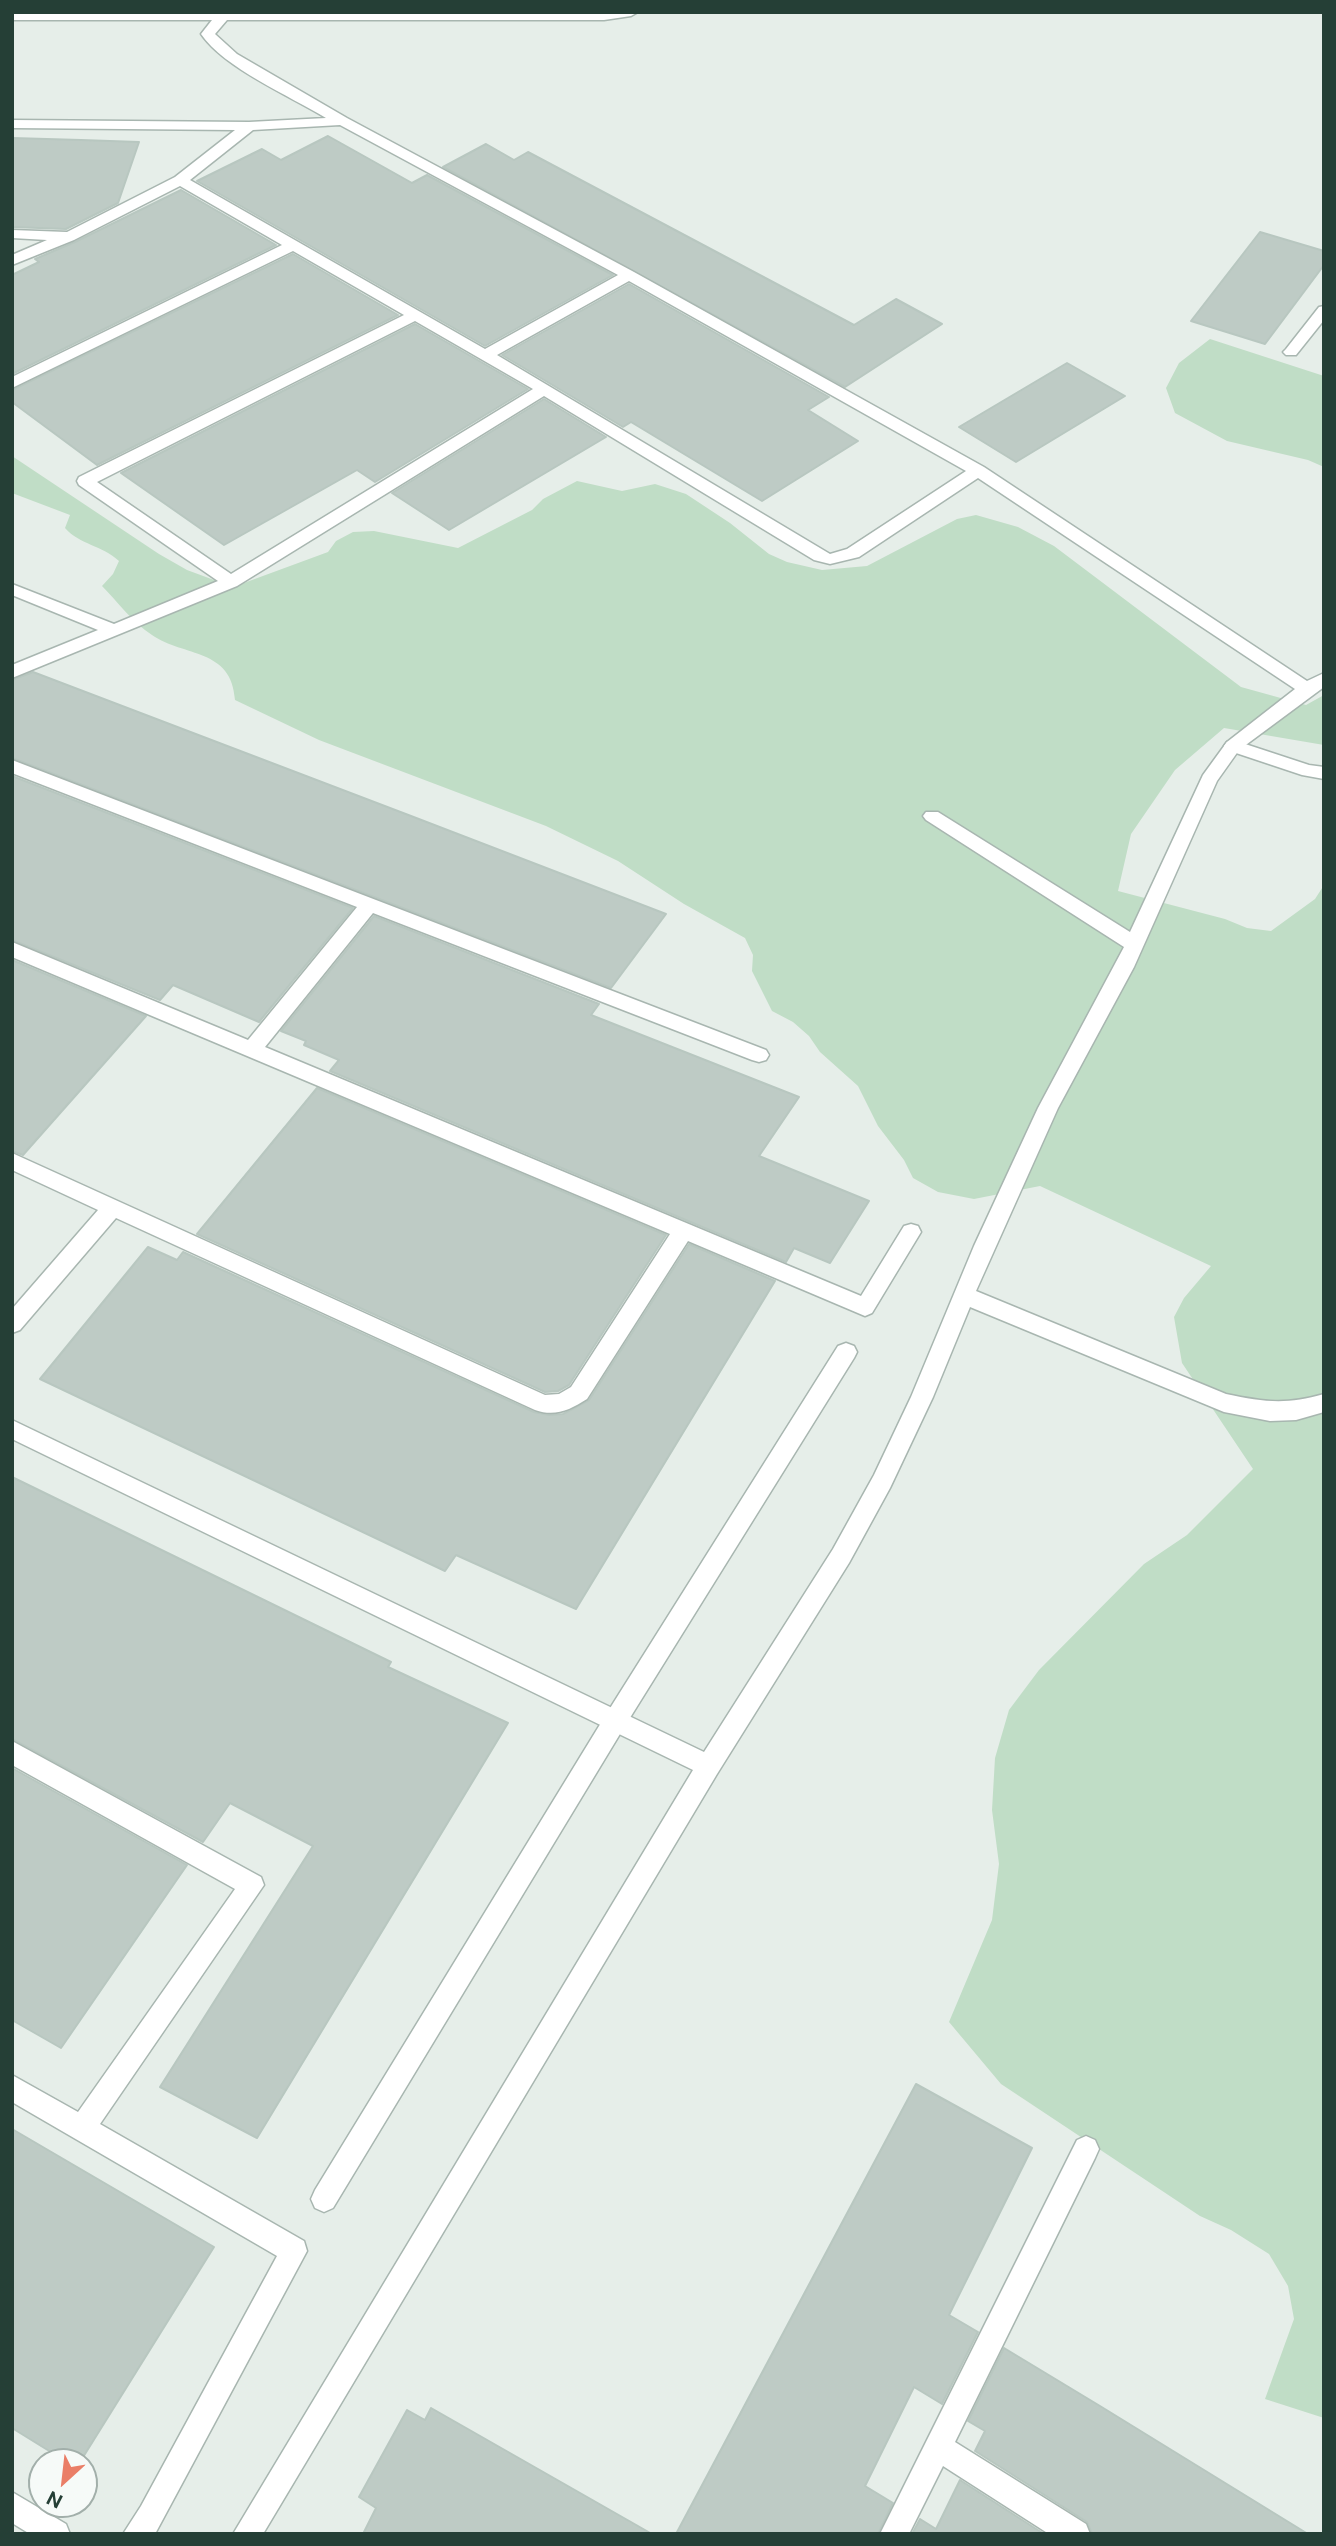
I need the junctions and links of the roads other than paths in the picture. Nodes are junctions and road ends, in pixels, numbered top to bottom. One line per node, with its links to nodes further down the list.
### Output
1 (631, 12): 5 (street)
2 (66, 14): 3 (street); 6 (street)
3 (225, 14): 4 (street); 7 (street)
4 (383, 14): 5 (street)
5 (547, 14)
6 (12, 16)
7 (342, 121): 9 (street); 15 (street)
8 (12, 124): 9 (street)
9 (249, 126): 10 (street)
10 (180, 180): 12 (street); 13 (street)
11 (12, 234): 12 (street)
12 (69, 237): 14 (street)
13 (293, 245): 17 (street); 20 (street)
14 (12, 261)
15 (629, 275): 19 (street); 22 (street)
16 (1324, 310): 18 (street)
17 (416, 315): 19 (street); 23 (street)
18 (1291, 352)
19 (484, 356): 21 (street)
20 (12, 383)
21 (544, 389): 22 (street); 23 (street)
22 (978, 471): 27 (street)
23 (230, 582): 25 (street)
24 (12, 589): 25 (street)
25 (114, 629): 26 (street)
26 (12, 672)
27 (1315, 684): 28 (street)
28 (1233, 746): 30 (street); 33 (street)
29 (12, 766): 32 (street)
30 (1324, 773)
31 (932, 816): 33 (street)
32 (370, 903): 35 (street); 36 (street)
33 (1134, 944): 41 (street)
34 (12, 949): 35 (street)
35 (252, 1049): 39 (street)
36 (759, 1055)
37 (12, 1161): 38 (street)
38 (113, 1207): 39 (street); 42 (street)
39 (684, 1230): 40 (street)
40 (911, 1232)
41 (963, 1295): 44 (street); 48 (street)
42 (12, 1324)
43 (846, 1352): 46 (street)
44 (1324, 1404)
45 (12, 1429): 46 (street)
46 (615, 1721): 48 (street); 52 (street)
47 (12, 1752): 50 (street)
48 (709, 1766): 57 (street)
49 (12, 2088): 50 (street)
50 (82, 2129): 56 (street)
51 (1086, 2150): 53 (street)
52 (324, 2199)
53 (939, 2448): 58 (street); 59 (street)
54 (12, 2506): 55 (street)
55 (56, 2534)
56 (137, 2534)
57 (247, 2534)
58 (894, 2534)
59 (1076, 2534)

